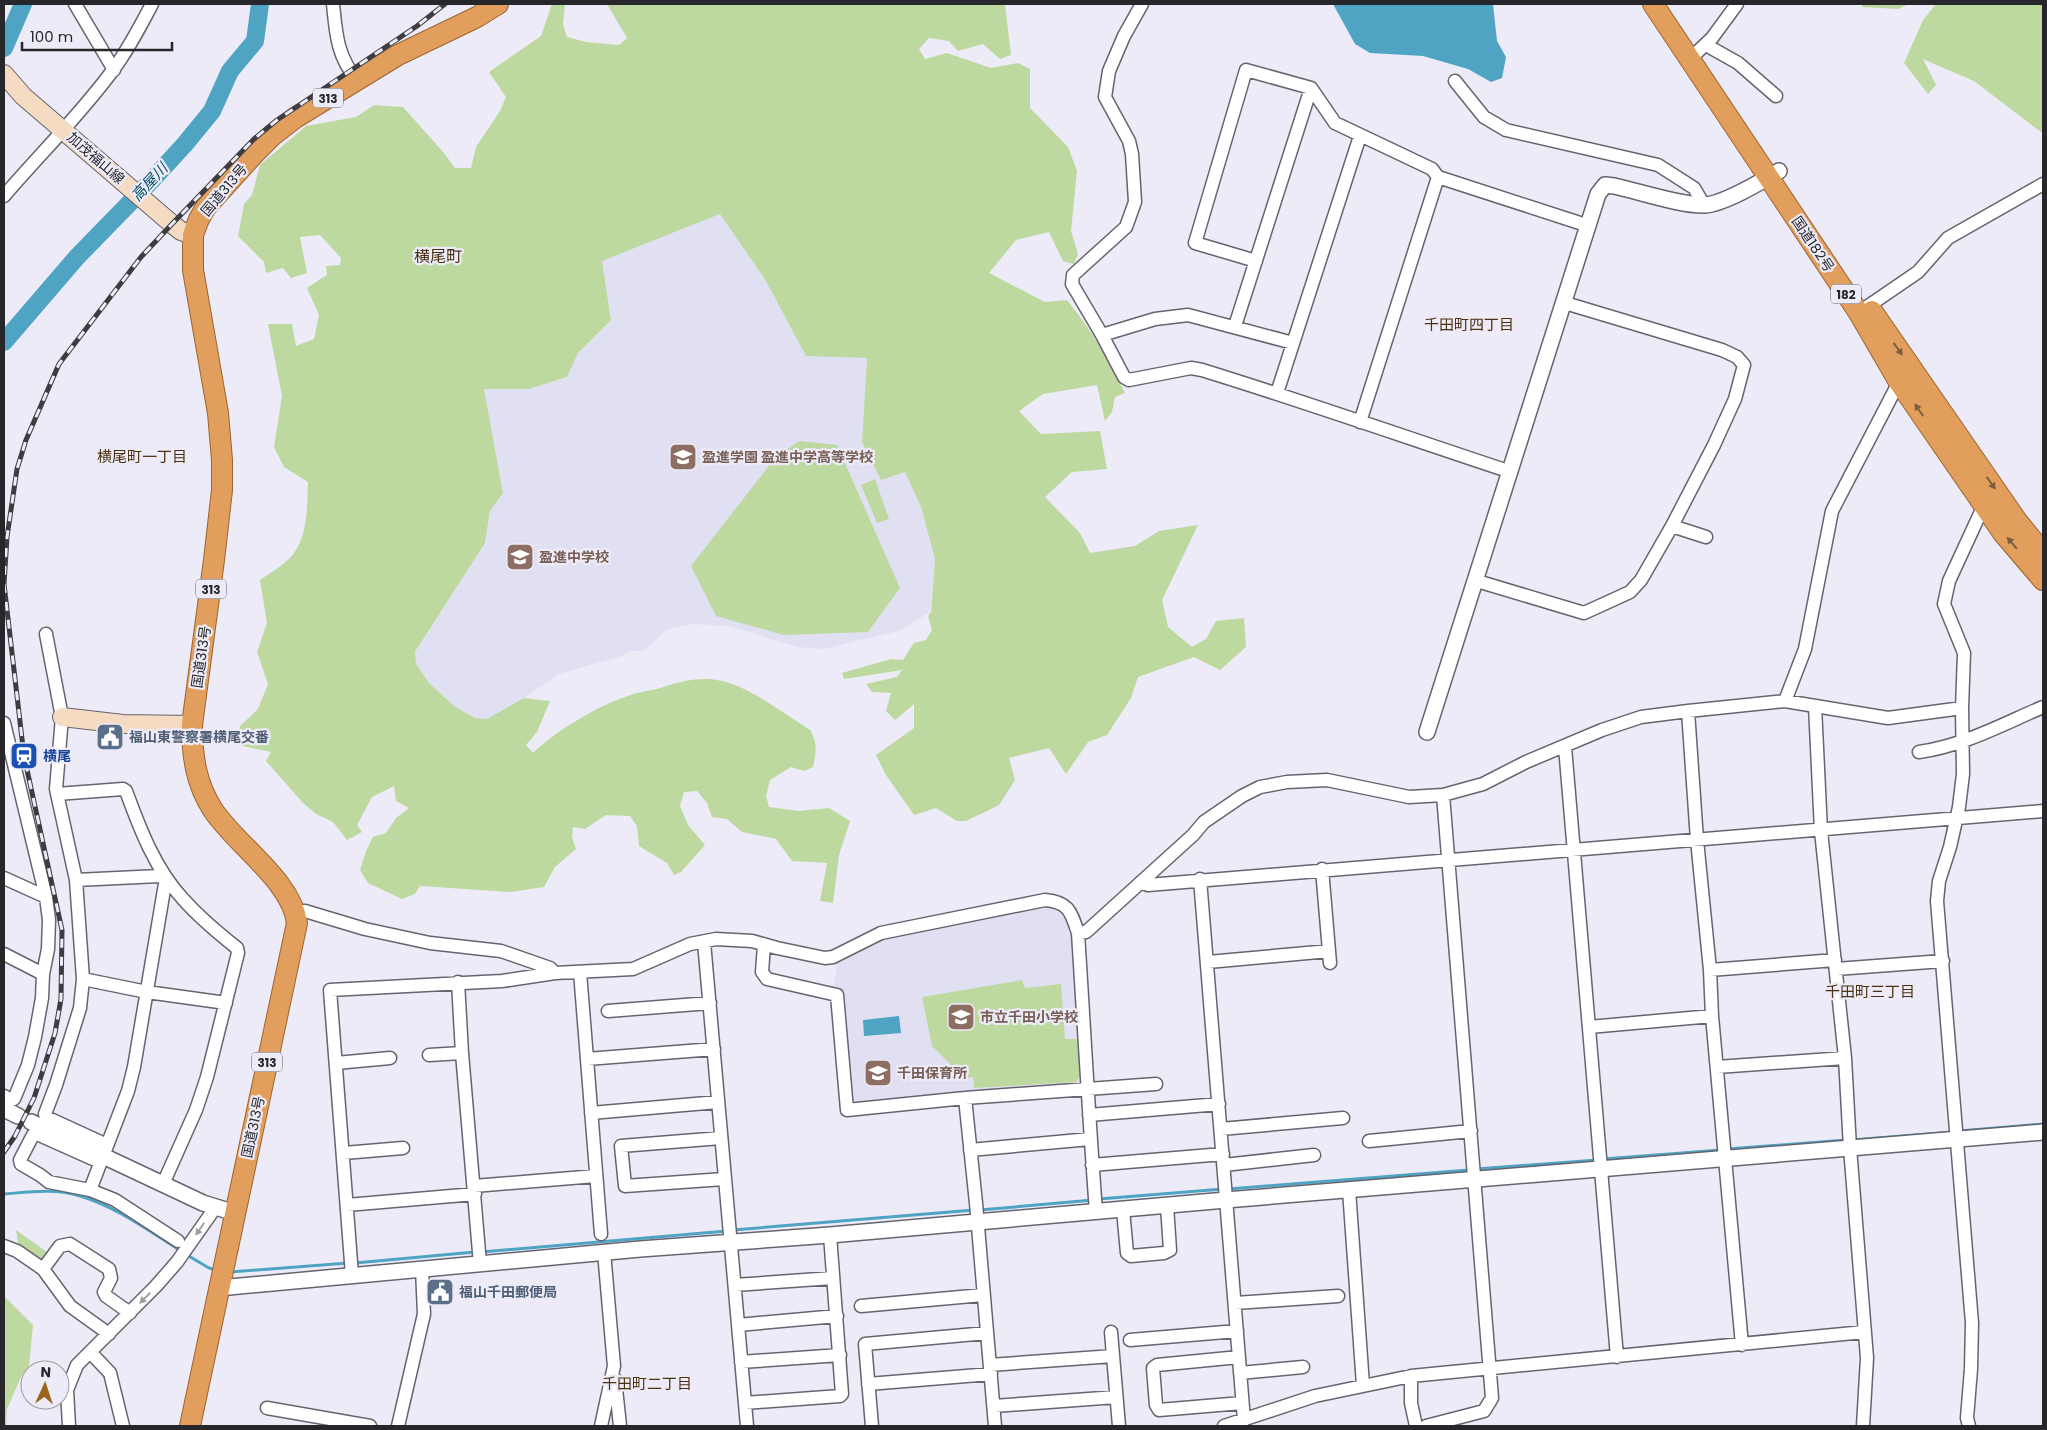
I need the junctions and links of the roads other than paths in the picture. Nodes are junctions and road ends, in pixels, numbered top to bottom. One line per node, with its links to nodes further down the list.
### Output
1 (75, 4): 10 (street)
2 (152, 4): 10 (street)
3 (333, 4): 12 (street)
4 (498, 4): 12 (highway, 国道313号 / 313)
5 (1142, 4): 30 (street)
6 (1653, 4): 9 (highway, 国道182号 / 182)
7 (1667, 4): 9 (highway, 国道182号 / 182)
8 (1737, 4): 9 (street)
9 (1698, 52): 15 (street); 18 (highway, 国道182号 / 182)
10 (114, 70): 16 (street)
11 (4, 74): 16 (main road, 加茂福山線)
12 (358, 80): 25 (highway, 国道313号 / 313)
13 (1455, 81): 23 (street)
14 (1311, 88): 17 (street); 26 (street); 26 (street)
15 (1776, 96)
16 (63, 130): 20 (street); 25 (main road, 加茂福山線)
17 (1360, 136): 19 (street); 31 (street)
18 (1774, 174): 23 (street); 28 (highway, 国道182号 / 182)
19 (1438, 177): 24 (street); 34 (street)
20 (9, 183): 22 (street)
21 (2043, 184): 28 (street)
22 (4, 196)
23 (1704, 205): 24 (street)
24 (1589, 226): 27 (street)
25 (193, 235): 50 (highway, 国道313号 / 313)
26 (1256, 261): 29 (street)
27 (1565, 303): 35 (street); 37 (street)
28 (1864, 310): 32 (highway, 国道182号 / 182); 39 (highway, 国道182号 / 182, one-way to 39)
29 (1235, 326): 30 (street); 31 (street)
30 (1102, 335): 33 (street)
31 (1293, 343): 33 (street)
32 (1899, 382): 36 (highway, 国道182号 / 182, one-way to 32); 43 (street)
33 (1277, 393): 34 (street)
34 (1360, 422): 35 (street)
35 (1512, 472): 41 (street)
36 (1984, 505): 40 (highway, 国道182号 / 182, one-way to 36); 46 (street)
37 (1672, 526): 38 (street); 41 (street)
38 (1706, 537)
39 (2043, 553)
40 (2043, 580)
41 (1477, 581): 51 (street)
42 (46, 634): 48 (street)
43 (1785, 701): 44 (street); 47 (street)
44 (1815, 706): 46 (street); 59 (street)
45 (2043, 707): 52 (street)
46 (1962, 708): 52 (street)
47 (1688, 711): 53 (street); 60 (street)
48 (62, 717): 50 (main road); 55 (street)
49 (4, 723): 69 (street)
50 (192, 726): 70 (highway, 国道313号 / 313)
51 (1427, 732)
52 (1962, 742): 54 (street); 58 (street)
53 (1565, 747): 56 (street); 61 (street)
54 (1919, 752)
55 (57, 794): 65 (street); 66 (street)
56 (1443, 795): 62 (street); 68 (street)
57 (2043, 812): 58 (street)
58 (1957, 819): 59 (street); 75 (street)
59 (1821, 831): 60 (street); 77 (street)
60 (1697, 840): 61 (street); 78 (street)
61 (1573, 850): 62 (street); 89 (street)
62 (1449, 859): 63 (street); 109 (street)
63 (1322, 869): 67 (street); 76 (street)
64 (4, 878): 69 (street)
65 (166, 878): 66 (street); 84 (street); 85 (street)
66 (76, 880): 82 (street)
67 (1200, 880): 68 (street); 76 (street)
68 (1141, 882): 71 (street)
69 (46, 897): 81 (street)
70 (296, 911): 80 (street); 138 (highway, 国道313号 / 313)
71 (1078, 932): 73 (street); 99 (street)
72 (704, 942): 73 (street); 79 (street); 86 (street)
73 (764, 945): 101 (street)
74 (4, 954): 81 (street)
75 (1943, 961): 77 (street); 111 (street)
76 (1208, 962): 103 (street)
77 (1835, 965): 78 (street); 94 (street)
78 (1710, 970): 88 (street)
79 (580, 972): 80 (street); 95 (street)
80 (555, 973): 83 (street)
81 (43, 974): 100 (street)
82 (83, 979): 84 (street); 120 (street)
83 (458, 982): 91 (street); 96 (street)
84 (147, 992): 85 (street); 120 (street)
85 (226, 1002): 128 (street)
86 (710, 1003): 87 (street); 90 (street)
87 (608, 1011)
88 (1712, 1016): 89 (street); 97 (street)
89 (1589, 1027): 123 (street)
90 (714, 1049): 95 (street); 102 (street)
91 (462, 1053): 92 (street); 130 (street)
92 (429, 1055)
93 (390, 1058): 96 (street)
94 (1845, 1058): 97 (street); 115 (street)
95 (587, 1059): 105 (street)
96 (336, 1062): 119 (street)
97 (1717, 1067): 118 (street)
98 (1156, 1084): 99 (street)
99 (1088, 1088): 101 (street); 106 (street)
100 (4, 1096)
101 (965, 1098): 117 (street)
102 (718, 1102): 105 (street); 112 (street)
103 (1219, 1104): 106 (street); 108 (street)
104 (4, 1109): 120 (street)
105 (591, 1113): 126 (street)
106 (1089, 1115): 113 (street)
107 (1343, 1118): 108 (street)
108 (1221, 1129): 122 (street)
109 (1471, 1131): 114 (street); 125 (street)
110 (2043, 1132): 111 (street)
111 (1958, 1134): 115 (street); 202 (street)
112 (721, 1138): 127 (street); 127 (street)
113 (1090, 1139): 117 (street); 124 (street)
114 (1370, 1141)
115 (1850, 1142): 118 (street); 162 (street)
116 (403, 1148): 119 (street)
117 (970, 1150): 139 (street)
118 (1724, 1152): 123 (street); 166 (street)
119 (344, 1153): 133 (street)
120 (103, 1154): 128 (street); 129 (street); 129 (street)
121 (1314, 1155): 122 (street)
122 (1223, 1160): 124 (street); 132 (street)
123 (1601, 1163): 125 (street); 171 (street)
124 (1092, 1165): 134 (street)
125 (1475, 1174): 131 (street); 175 (street)
126 (596, 1176): 130 (street); 140 (street)
127 (724, 1179): 141 (street)
128 (163, 1184): 136 (street)
129 (90, 1190): 144 (street)
130 (474, 1190): 133 (street); 146 (street)
131 (1350, 1190): 132 (street); 180 (street)
132 (1225, 1193): 135 (street); 155 (street)
133 (347, 1204): 147 (street)
134 (1096, 1204): 137 (street); 139 (street)
135 (1166, 1206): 137 (street); 137 (street)
136 (215, 1208): 138 (street); 144 (street, one-way to 144)
137 (1123, 1210)
138 (235, 1213): 150 (highway, 国道313号 / 313)
139 (977, 1215): 142 (street); 153 (street)
140 (600, 1234)
141 (730, 1235): 142 (street); 145 (street); 152 (street)
142 (830, 1236): 151 (street)
143 (4, 1246): 148 (street)
144 (182, 1246): 157 (street, one-way to 157)
145 (604, 1252): 146 (street); 173 (street)
146 (480, 1256): 149 (street)
147 (351, 1267): 149 (street); 150 (street)
148 (43, 1269): 157 (street); 164 (street)
149 (422, 1269): 191 (street)
150 (221, 1276): 189 (highway, 国道313号 / 313)
151 (833, 1278): 152 (street); 158 (street)
152 (734, 1285): 159 (street)
153 (983, 1296): 156 (street); 163 (street)
154 (1338, 1296): 155 (street)
155 (1235, 1303): 160 (street)
156 (861, 1306)
157 (130, 1313): 164 (street)
158 (837, 1316): 159 (street); 168 (street)
159 (738, 1325): 172 (street)
160 (1237, 1331): 165 (street); 170 (street)
161 (1111, 1332): 169 (street)
162 (1864, 1332): 166 (street); 201 (street)
163 (987, 1333): 176 (street); 179 (street)
164 (108, 1334): 167 (street)
165 (1130, 1340)
166 (1742, 1345): 171 (street)
167 (91, 1353): 187 (street); 188 (street)
168 (840, 1355): 172 (street); 182 (street)
169 (1113, 1356): 176 (street); 181 (street)
170 (1239, 1357): 177 (street); 183 (street)
171 (1617, 1357): 175 (street)
172 (741, 1362): 182 (street)
173 (614, 1366): 192 (street); 193 (street)
174 (1303, 1367): 177 (street)
175 (1491, 1368): 178 (street); 200 (street)
176 (991, 1369): 179 (street); 184 (street)
177 (1240, 1373): 183 (street)
178 (1411, 1376): 180 (street); 199 (street)
179 (868, 1384): 195 (street)
180 (1363, 1385): 186 (street)
181 (1116, 1397): 184 (street); 197 (street)
182 (745, 1403): 194 (street)
183 (1242, 1403): 186 (street)
184 (994, 1406): 196 (street)
185 (267, 1408): 190 (street)
186 (1244, 1420): 198 (street)
187 (70, 1426)
188 (123, 1426)
189 (190, 1426)
190 (370, 1426)
191 (398, 1426)
192 (601, 1426)
193 (620, 1426)
194 (747, 1426)
195 (872, 1426)
196 (995, 1426)
197 (1118, 1426)
198 (1224, 1426)
199 (1416, 1426)
200 (1426, 1426)
201 (1863, 1426)
202 (1969, 1426)

